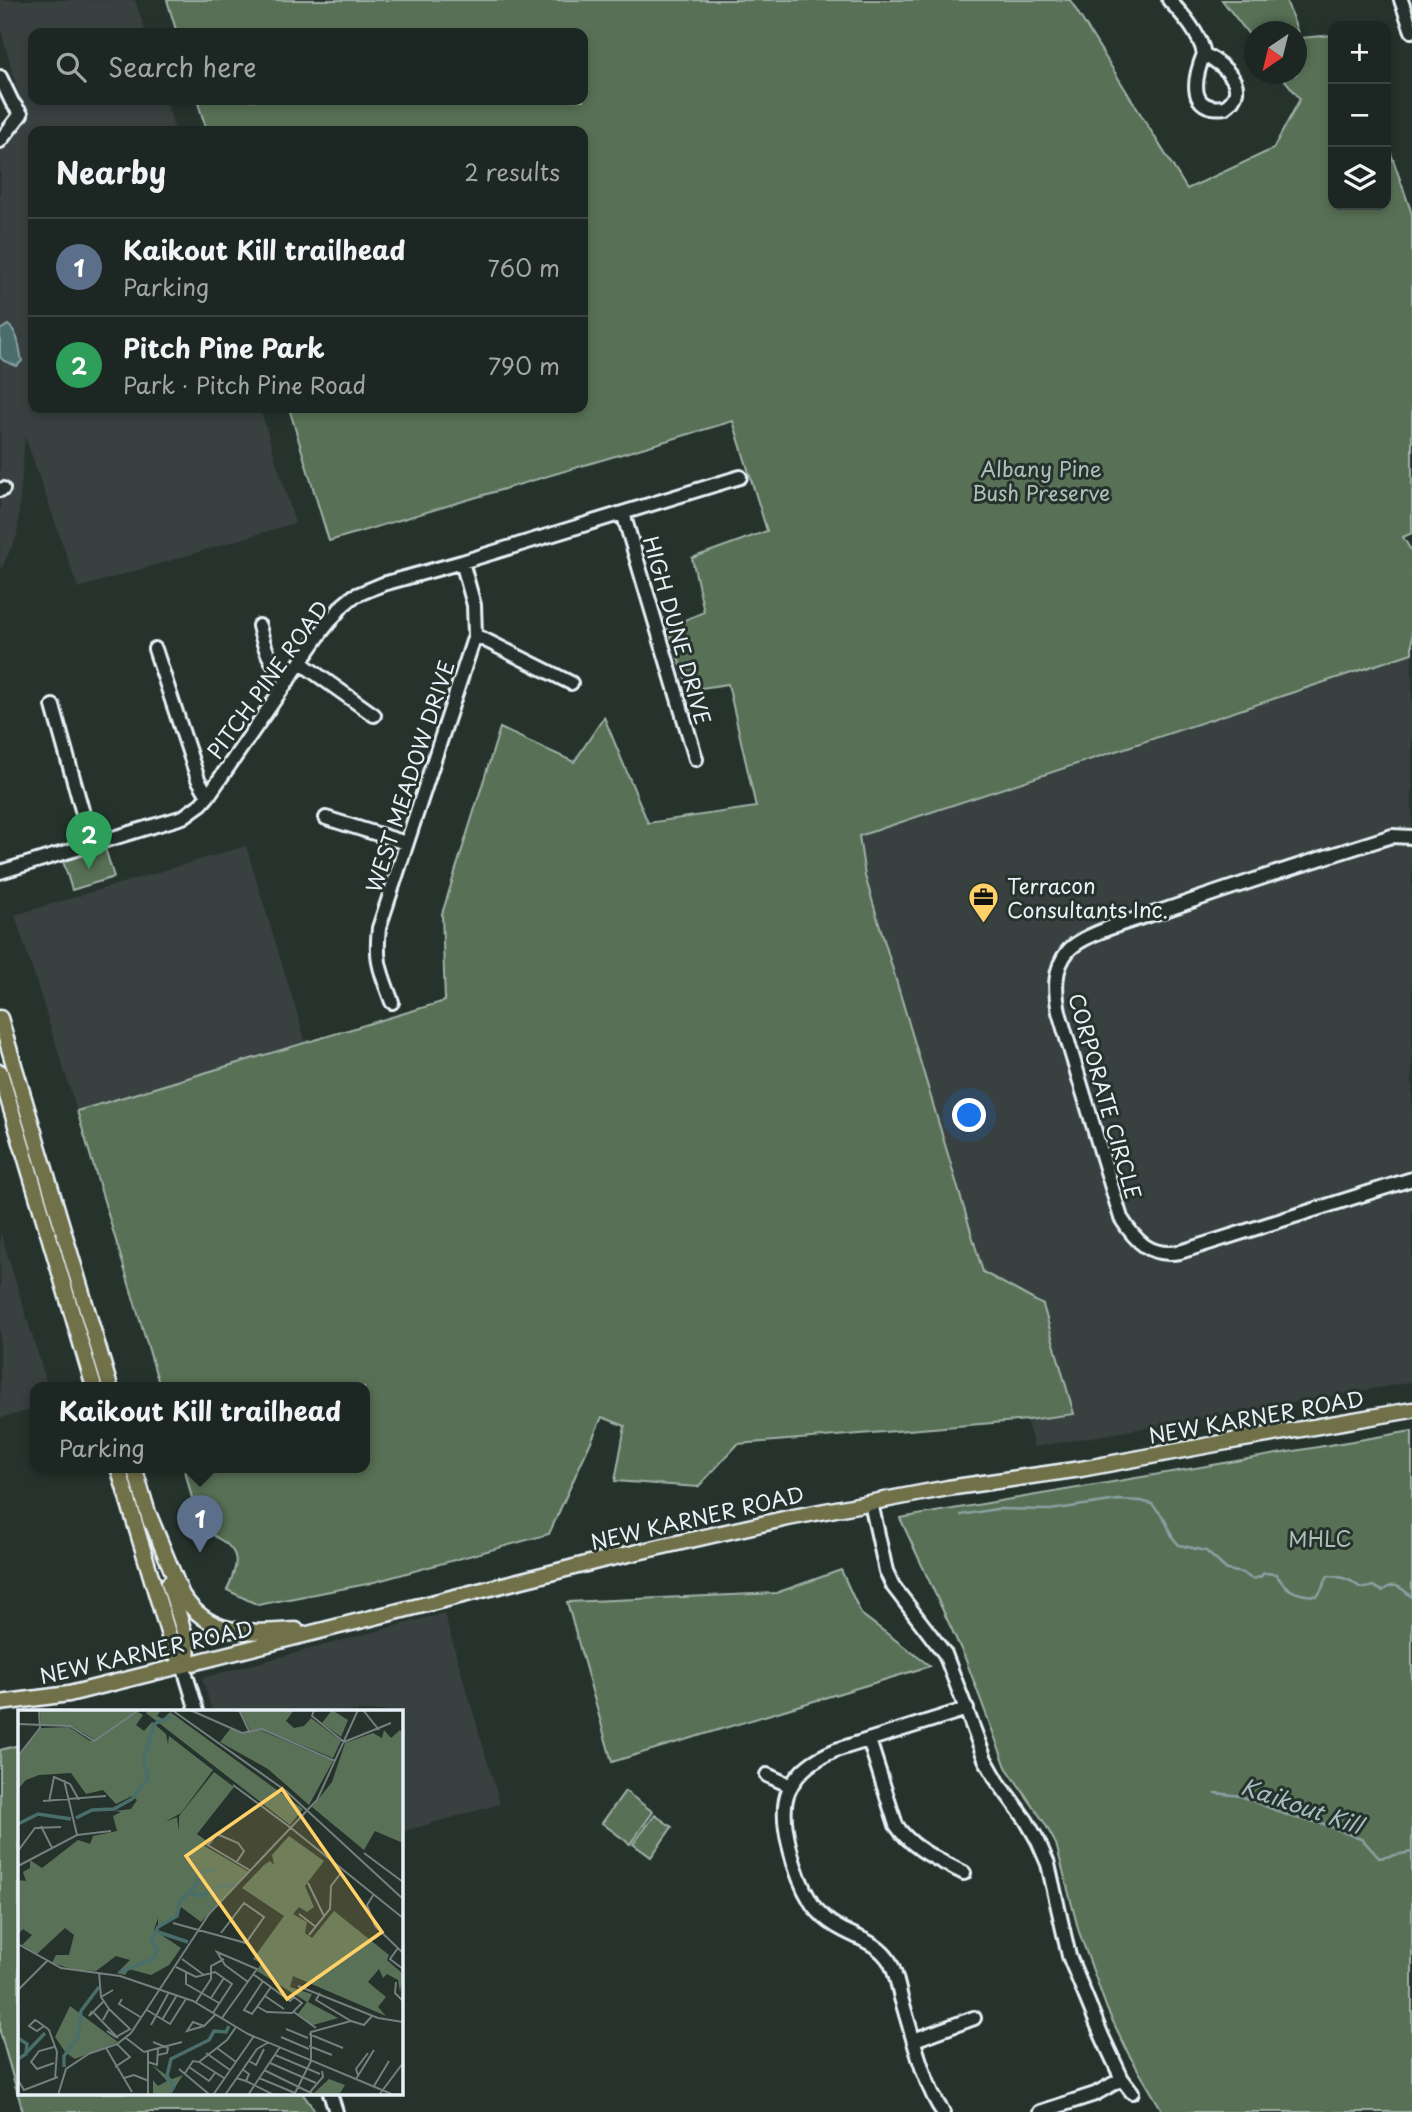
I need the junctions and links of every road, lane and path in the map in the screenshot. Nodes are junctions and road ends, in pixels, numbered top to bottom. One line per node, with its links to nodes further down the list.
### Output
1 (1169, 0): 4 (street)
2 (1401, 0): 3 (street)
3 (1412, 32)
4 (1204, 54)
5 (0, 77): 6 (street)
6 (0, 141)
7 (740, 477): 8 (street, PITCH PINE ROAD)
8 (623, 513): 9 (street, PITCH PINE ROAD); 18 (street, HIGH DUNE DRIVE)
9 (462, 562): 11 (street, WEST MEADOW DRIVE); 13 (street, PITCH PINE ROAD)
10 (259, 626): 14 (street)
11 (475, 635): 15 (street); 22 (street, WEST MEADOW DRIVE)
12 (155, 649): 19 (street)
13 (301, 663): 14 (street, PITCH PINE ROAD); 17 (street)
14 (288, 681): 19 (street, PITCH PINE ROAD)
15 (571, 683)
16 (53, 706): 23 (street)
17 (374, 715)
18 (696, 759)
19 (208, 796): 23 (street, PITCH PINE ROAD)
20 (326, 818): 22 (street)
21 (1412, 837): 28 (street, CORPORATE CIRCLE)
22 (406, 843): 25 (street, WEST MEADOW DRIVE)
23 (92, 846): 24 (street, PITCH PINE ROAD)
24 (0, 872)
25 (392, 1002)
26 (0, 1018): 30 (main road)
27 (0, 1072): 29 (main road)
28 (1412, 1179)
29 (93, 1382)
30 (109, 1382)
31 (1412, 1410): 34 (main road, NEW KARNER ROAD)
32 (120, 1473): 37 (main road)
33 (136, 1473): 35 (main road)
34 (871, 1503): 36 (main road, NEW KARNER ROAD); 39 (street)
35 (149, 1515): 36 (main road); 37 (main road)
36 (329, 1628): 37 (main road, NEW KARNER ROAD)
37 (183, 1665): 38 (main road, NEW KARNER ROAD); 40 (street)
38 (0, 1703)
39 (967, 1709): 41 (street); 47 (street)
40 (197, 1710)
41 (869, 1740): 43 (street); 44 (street)
42 (767, 1774): 43 (street)
43 (791, 1786): 46 (street)
44 (964, 1873)
45 (974, 2018): 46 (street)
46 (914, 2040): 52 (street)
47 (1122, 2079): 48 (street); 50 (street)
48 (1132, 2092)
49 (330, 2094): 51 (street)
50 (1047, 2111)
51 (336, 2112)
52 (943, 2112)

